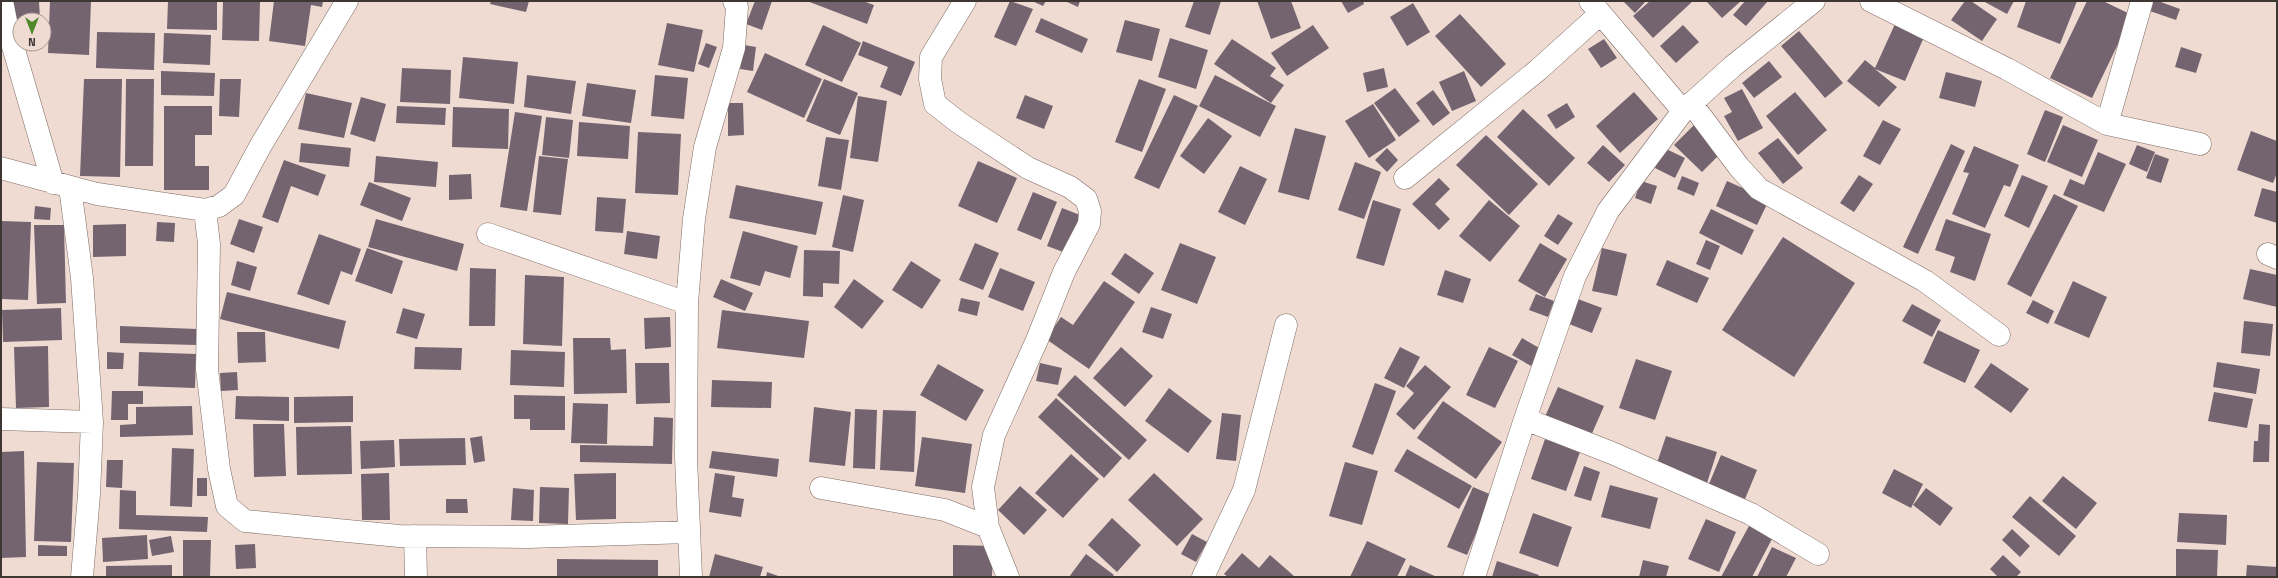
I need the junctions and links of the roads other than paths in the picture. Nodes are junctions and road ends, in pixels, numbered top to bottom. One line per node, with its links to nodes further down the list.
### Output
1 (2, 1): 14 (street)
2 (347, 1): 15 (street)
3 (734, 1): 17 (street)
4 (965, 1): 24 (street)
5 (1814, 1): 9 (street)
6 (1871, 1): 10 (street)
7 (2142, 1): 10 (street)
8 (1595, 7): 9 (street); 13 (street)
9 (1687, 107): 19 (street); 21 (street)
10 (2107, 124): 11 (street)
11 (2200, 144)
12 (1, 168): 14 (street)
13 (1405, 178)
14 (61, 185): 15 (street); 22 (street)
15 (205, 210): 26 (street)
16 (488, 234): 17 (street)
17 (687, 303): 25 (street)
18 (1286, 326): 32 (street)
19 (1999, 335)
20 (1, 419): 22 (street)
21 (1525, 419): 27 (street); 33 (street)
22 (92, 422): 28 (street)
23 (821, 488): 24 (street)
24 (988, 527): 31 (street)
25 (689, 532): 26 (street); 30 (street)
26 (415, 536): 29 (street)
27 (1818, 554)
28 (82, 577)
29 (416, 577)
30 (691, 577)
31 (1008, 577)
32 (1203, 577)
33 (1474, 577)

